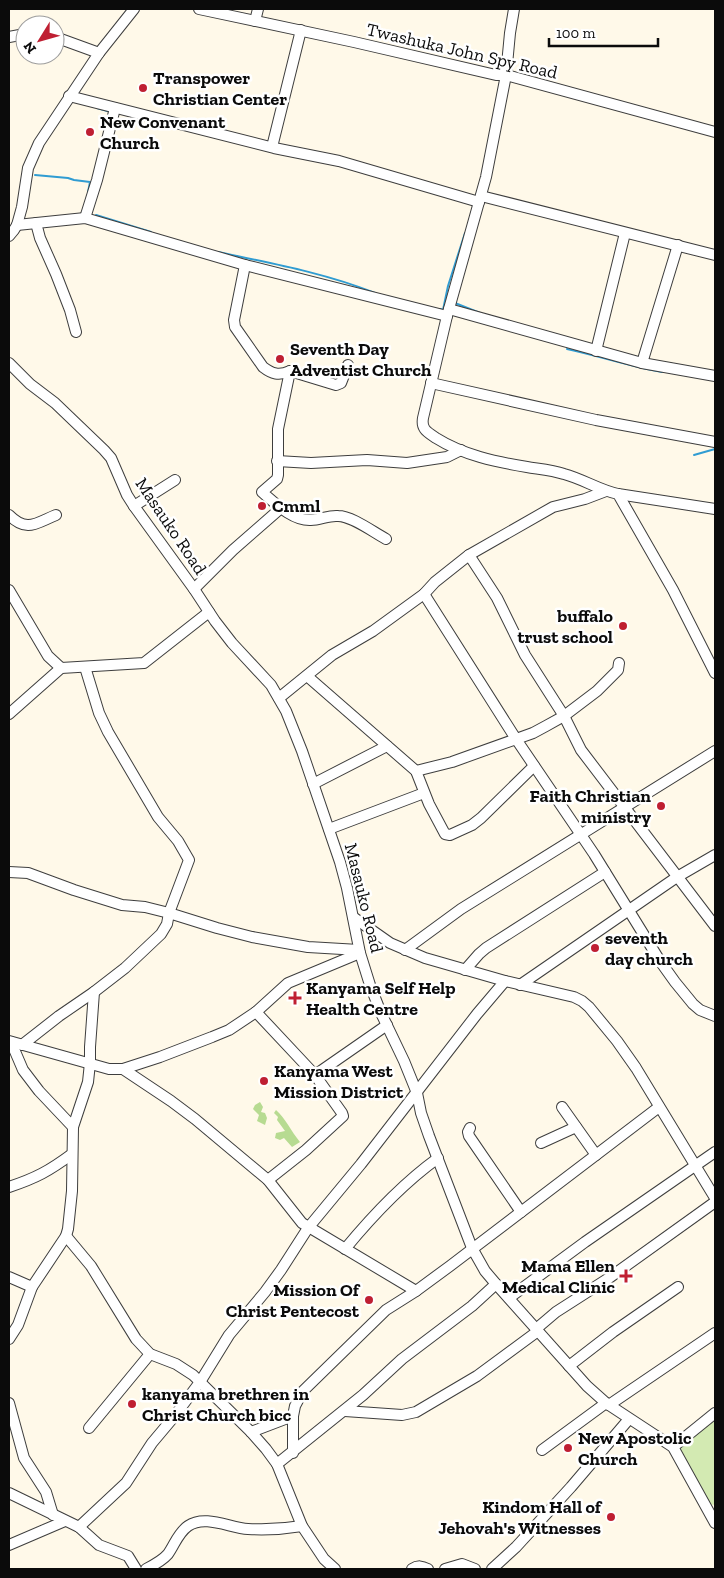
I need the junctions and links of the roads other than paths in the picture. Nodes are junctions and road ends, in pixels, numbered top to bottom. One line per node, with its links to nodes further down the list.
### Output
1 (134, 9): 8 (street)
2 (199, 9): 5 (street, Twashuka John Spy Road)
3 (258, 9): 5 (street)
4 (514, 9): 9 (street)
5 (255, 21): 6 (street, Twashuka John Spy Road)
6 (301, 30): 9 (street, Twashuka John Spy Road); 13 (street)
7 (65, 41): 8 (street)
8 (99, 53): 10 (street)
9 (506, 76): 12 (street, Twashuka John Spy Road); 14 (street)
10 (69, 96): 11 (street); 17 (street)
11 (116, 108): 13 (street); 15 (street)
12 (715, 132)
13 (272, 147): 14 (street)
14 (480, 199): 18 (street); 23 (street)
15 (85, 218): 16 (street); 22 (street)
16 (36, 224): 17 (street); 24 (street)
17 (17, 225): 19 (street)
18 (625, 233): 20 (street); 25 (street)
19 (9, 236)
20 (678, 245): 21 (street); 26 (street)
21 (715, 255)
22 (246, 265): 23 (street); 29 (street)
23 (448, 312): 25 (street); 31 (street)
24 (76, 332)
25 (596, 351): 26 (street)
26 (642, 363): 30 (street)
27 (9, 364): 38 (street, Masauko Road)
28 (348, 365): 29 (street)
29 (290, 372): 34 (street)
30 (715, 376)
31 (431, 383): 32 (street); 33 (street)
32 (715, 442)
33 (461, 450): 34 (street); 36 (street)
34 (277, 461): 39 (street)
35 (174, 480): 38 (street)
36 (606, 491): 37 (street); 44 (street)
37 (618, 494): 40 (street); 52 (street)
38 (134, 506): 45 (street, Masauko Road)
39 (281, 508): 43 (street); 45 (street)
40 (715, 508)
41 (9, 515): 42 (street)
42 (56, 515)
43 (386, 539)
44 (469, 555): 47 (street); 56 (street)
45 (194, 589): 48 (street, Masauko Road)
46 (9, 590): 51 (street)
47 (424, 594): 53 (street); 57 (street)
48 (208, 612): 50 (street); 54 (street, Masauko Road)
49 (619, 663): 56 (street)
50 (85, 667): 51 (street); 72 (street)
51 (60, 668): 55 (street)
52 (715, 673)
53 (307, 676): 54 (street); 58 (street)
54 (280, 698): 62 (street, Masauko Road)
55 (9, 714)
56 (564, 716): 57 (street); 64 (street)
57 (516, 739): 60 (street); 61 (street)
58 (387, 746): 61 (street); 62 (street)
59 (715, 751): 64 (street)
60 (534, 766): 63 (street); 66 (street)
61 (416, 771): 63 (street)
62 (313, 784): 65 (street, Masauko Road)
63 (424, 793): 65 (street)
64 (625, 808): 66 (street); 70 (street)
65 (329, 829): 73 (street, Masauko Road)
66 (581, 835): 69 (street); 75 (street)
67 (715, 855): 70 (street)
68 (9, 872): 72 (street)
69 (605, 872): 71 (street); 77 (street)
70 (677, 877): 71 (street); 74 (street)
71 (628, 911): 79 (street); 82 (street)
72 (169, 913): 76 (street); 80 (street)
73 (353, 917): 75 (street); 76 (street, Masauko Road)
74 (715, 926)
75 (405, 950): 77 (street)
76 (359, 951): 81 (street); 83 (street, Masauko Road)
77 (465, 970): 78 (street)
78 (504, 981): 79 (street); 89 (street)
79 (520, 984): 91 (street)
80 (94, 992): 85 (street); 86 (street)
81 (256, 1012): 87 (street); 88 (street)
82 (715, 1016)
83 (386, 1025): 88 (street); 89 (street, Masauko Road)
84 (10, 1041): 85 (street); 92 (street)
85 (22, 1046): 86 (street)
86 (90, 1063): 87 (street); 92 (street)
87 (123, 1069): 101 (street)
88 (315, 1075): 101 (street)
89 (417, 1093): 99 (street, Masauko Road); 106 (street)
90 (562, 1107): 93 (street)
91 (659, 1107): 98 (street); 100 (street)
92 (73, 1126): 97 (street)
93 (576, 1126): 95 (street); 98 (street)
94 (470, 1128): 105 (street)
95 (541, 1143)
96 (715, 1152): 100 (street)
97 (72, 1154): 102 (street); 107 (street)
98 (596, 1155): 105 (street)
99 (438, 1158): 108 (street); 109 (street, Masauko Road)
100 (696, 1166): 103 (street); 115 (street)
101 (268, 1180): 106 (street)
102 (9, 1187)
103 (715, 1198)
104 (715, 1202): 116 (street)
105 (521, 1212): 109 (street)
106 (308, 1228): 108 (street); 121 (street)
107 (66, 1236): 112 (street); 119 (street)
108 (345, 1248): 114 (street)
109 (472, 1248): 111 (street, Masauko Road); 114 (street)
110 (9, 1277): 112 (street)
111 (496, 1284): 115 (street, Masauko Road); 124 (street)
112 (32, 1287): 118 (street)
113 (678, 1287): 120 (street)
114 (416, 1291): 126 (street)
115 (509, 1298): 116 (street, Masauko Road)
116 (537, 1330): 120 (street, Masauko Road); 124 (street)
117 (715, 1333): 123 (street)
118 (9, 1339)
119 (150, 1354): 121 (street); 128 (street)
120 (568, 1366): 123 (street, Masauko Road)
121 (200, 1382): 129 (street); 139 (street)
122 (9, 1403): 135 (street)
123 (607, 1404): 127 (street, Masauko Road); 131 (street)
124 (345, 1410): 132 (street)
125 (715, 1413): 130 (street)
126 (293, 1416): 129 (street); 132 (street)
127 (629, 1419): 130 (street, Masauko Road); 148 (street)
128 (89, 1428)
129 (251, 1432): 133 (street)
130 (673, 1447): 137 (street, Masauko Road)
131 (542, 1450)
132 (293, 1453): 133 (street)
133 (277, 1464): 138 (street)
134 (9, 1493): 135 (street)
135 (53, 1515): 136 (street)
136 (65, 1521): 139 (street); 140 (street)
137 (715, 1522)
138 (302, 1526): 142 (street); 143 (street)
139 (79, 1527): 141 (street)
140 (9, 1545)
141 (136, 1569)
142 (146, 1569)
143 (335, 1569)
144 (412, 1569): 145 (street)
145 (428, 1569)
146 (446, 1569): 147 (street)
147 (475, 1569)
148 (492, 1569)

